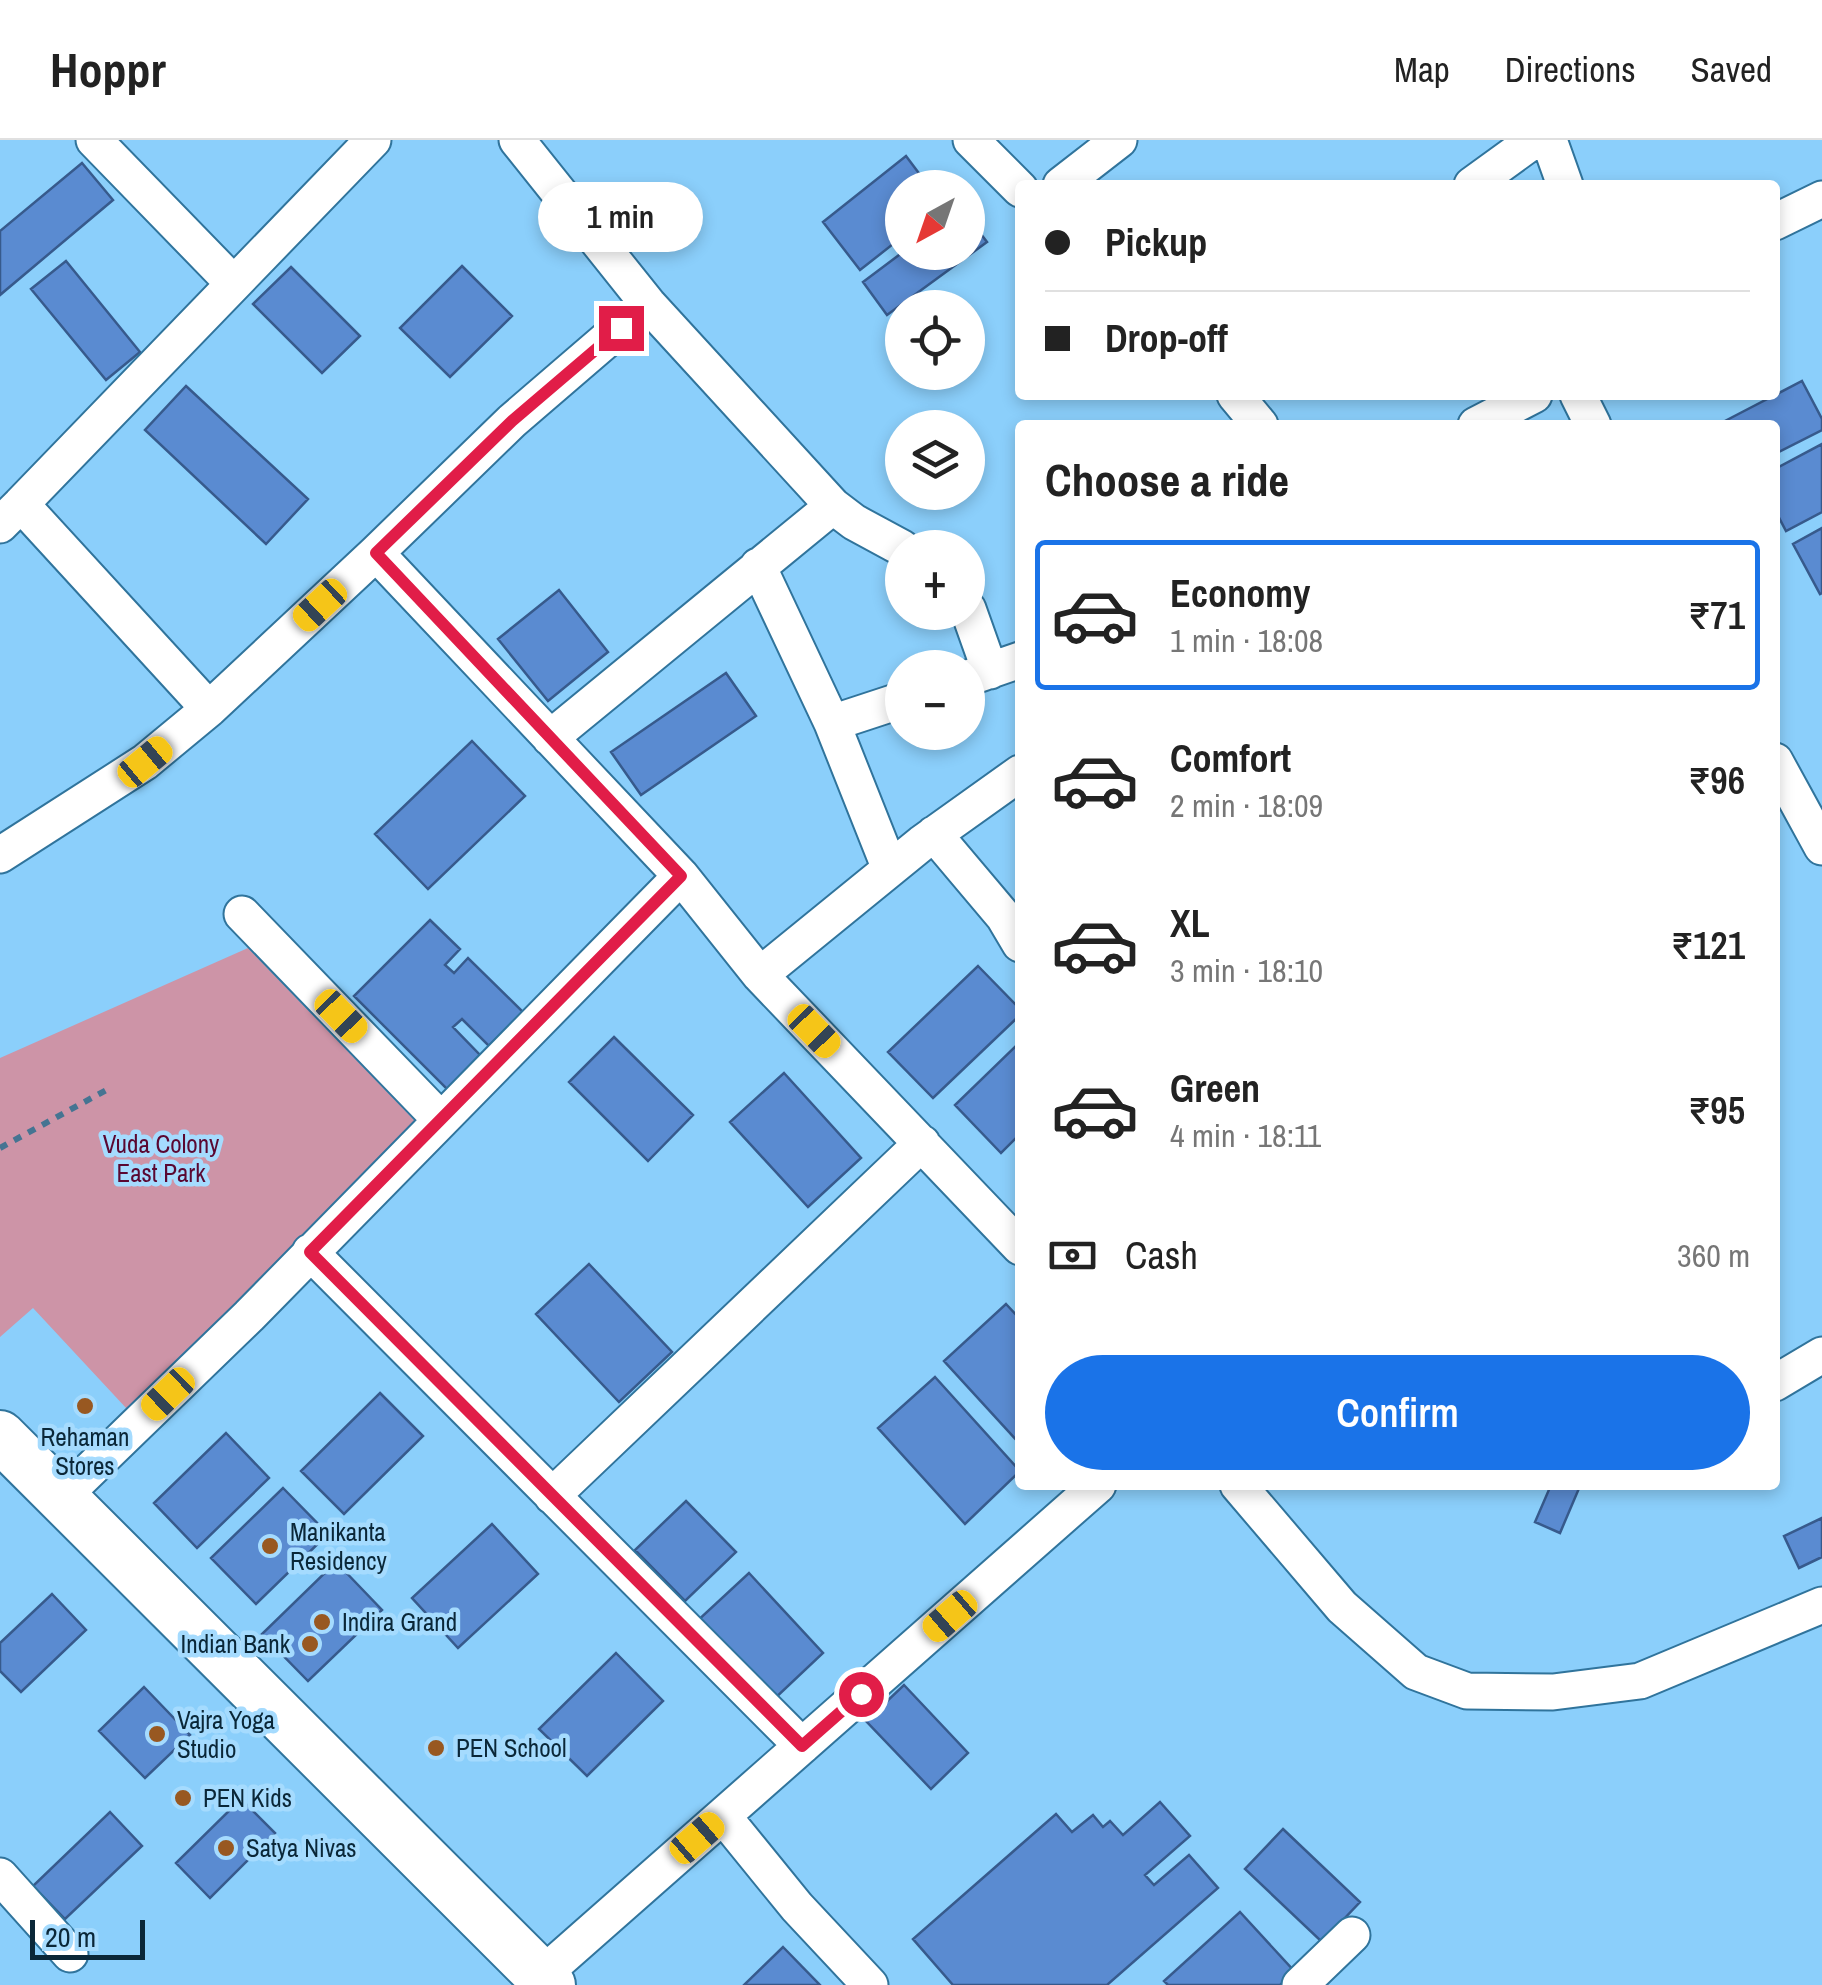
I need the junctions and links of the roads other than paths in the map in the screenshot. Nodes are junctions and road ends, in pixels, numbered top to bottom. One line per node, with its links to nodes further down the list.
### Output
1 (94, 140): 14 (street)
2 (374, 140): 14 (street)
3 (517, 140): 15 (street)
4 (972, 140): 11 (street)
5 (1119, 140): 8 (street)
6 (1534, 140): 9 (street)
7 (1550, 140): 10 (street)
8 (1067, 180)
9 (1479, 180)
10 (1563, 180)
11 (1015, 185)
12 (1822, 199): 13 (street)
13 (1780, 220)
14 (233, 283): 21 (street)
15 (648, 304): 20 (street); 23 (street)
16 (1239, 400): 18 (street)
17 (1524, 400): 19 (street)
18 (1256, 420)
19 (1486, 420)
20 (833, 506): 22 (street); 24 (street)
21 (10, 514): 28 (street)
22 (885, 539)
23 (376, 553): 28 (street); 30 (street)
24 (758, 566): 29 (street); 30 (street)
25 (976, 630): 26 (street)
26 (992, 670)
27 (885, 706): 29 (street)
28 (209, 708): 36 (street)
29 (832, 724): 37 (street)
30 (550, 738): 38 (street)
31 (1780, 770): 35 (street)
32 (1015, 777): 34 (street)
33 (1780, 821): 35 (street)
34 (934, 834): 37 (street); 40 (street)
35 (1817, 838)
36 (0, 856)
37 (890, 869): 41 (street)
38 (681, 876): 41 (street); 42 (street)
39 (242, 914): 42 (street)
40 (1015, 936)
41 (760, 974): 43 (street)
42 (440, 1118): 45 (street)
43 (922, 1143): 44 (street); 51 (street)
44 (1015, 1243)
45 (310, 1252): 51 (street); 52 (street)
46 (1822, 1355): 47 (street)
47 (1780, 1381)
48 (0, 1436): 52 (main road)
49 (1092, 1490): 54 (street)
50 (1242, 1490): 53 (street)
51 (552, 1496): 54 (street)
52 (61, 1498): 59 (main road)
53 (1822, 1605)
54 (802, 1746): 55 (street)
55 (723, 1816): 59 (street); 60 (street)
56 (0, 1876): 58 (street)
57 (1352, 1936): 61 (street)
58 (70, 1954)
59 (545, 1981)
60 (870, 1985)
61 (1300, 1985)

